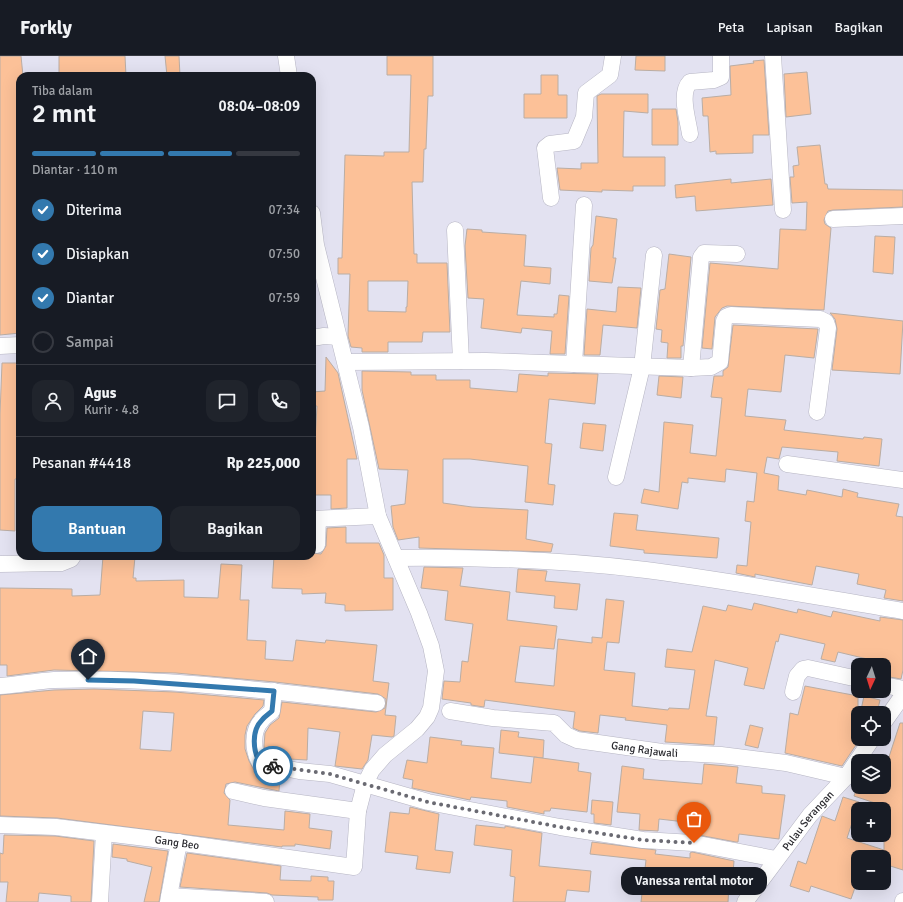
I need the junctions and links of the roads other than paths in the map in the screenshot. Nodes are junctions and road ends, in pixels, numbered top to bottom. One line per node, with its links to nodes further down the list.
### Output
1 (286, 56): 5 (street)
2 (613, 56): 7 (street)
3 (721, 56): 6 (street)
4 (773, 56): 9 (street)
5 (288, 72)
6 (690, 134)
7 (551, 198)
8 (584, 205): 22 (street)
9 (783, 210)
10 (903, 216): 11 (street)
11 (834, 219)
12 (455, 230): 20 (street)
13 (316, 253): 17 (street)
14 (737, 254): 24 (street)
15 (654, 255): 23 (street)
16 (316, 337): 17 (street)
17 (338, 337): 21 (street)
18 (16, 345): 19 (street)
19 (0, 346)
20 (461, 361): 21 (street); 22 (street)
21 (346, 362): 29 (street)
22 (574, 364): 23 (street)
23 (642, 367): 24 (street); 27 (street)
24 (691, 368): 25 (street)
25 (817, 412)
26 (787, 464): 28 (street)
27 (616, 477)
28 (903, 480)
29 (378, 516): 30 (street); 33 (street)
30 (316, 519)
31 (316, 532): 32 (street)
32 (317, 545)
33 (396, 558): 36 (street); 49 (street)
34 (71, 560): 35 (street)
35 (0, 564)
36 (903, 611)
37 (851, 677): 42 (street)
38 (0, 686): 41 (street)
39 (891, 686): 40 (street)
40 (903, 689)
41 (274, 691): 44 (street); 49 (street)
42 (793, 692)
43 (903, 695): 46 (street)
44 (377, 703)
45 (450, 711): 48 (street, Gang Rajawali)
46 (891, 712)
47 (867, 746): 48 (street, Pulau Serangan)
48 (846, 776): 55 (street, Pulau Serangan)
49 (365, 784): 51 (street); 55 (street)
50 (233, 791): 51 (street)
51 (358, 811): 54 (street, Gang Beo)
52 (0, 825): 53 (street, Gang Beo)
53 (104, 833): 54 (street, Gang Beo); 57 (street)
54 (179, 842): 56 (street)
55 (776, 859): 59 (street, Pulau Serangan)
56 (169, 899): 58 (street)
57 (100, 902)
58 (266, 902)
59 (745, 902)

